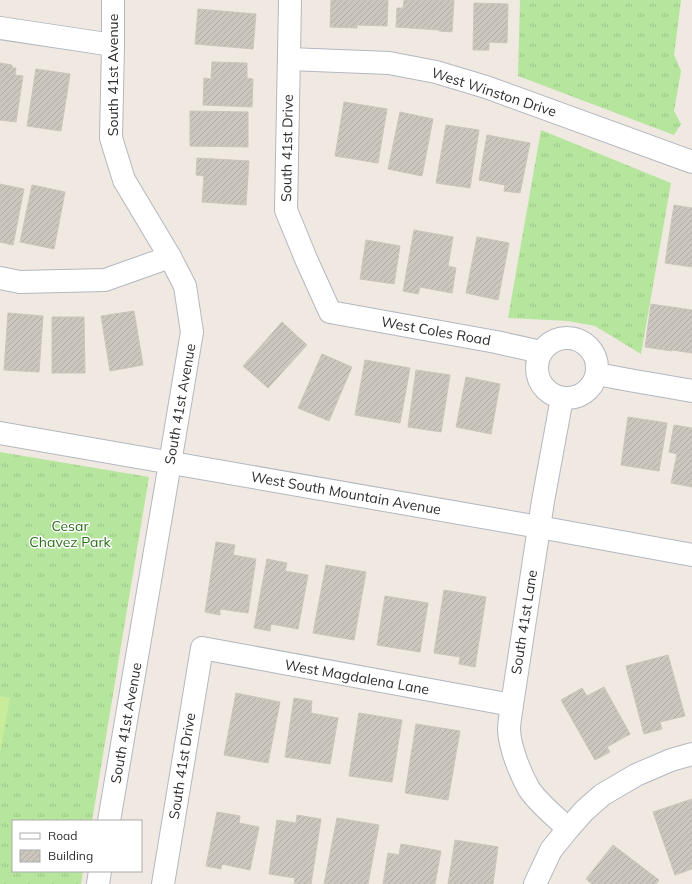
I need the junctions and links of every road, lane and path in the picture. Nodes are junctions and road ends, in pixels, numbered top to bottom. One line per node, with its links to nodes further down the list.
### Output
1 (113, 0): 4 (street, South 41st Avenue)
2 (290, 0): 5 (street, South 41st Drive)
3 (0, 28): 4 (street)
4 (113, 45): 7 (street, South 41st Avenue)
5 (289, 59): 6 (street, West Winston Drive); 9 (street, South 41st Drive)
6 (692, 162)
7 (170, 257): 8 (street); 15 (street, South 41st Avenue)
8 (0, 278)
9 (330, 312): 10 (street, West Coles Road)
10 (541, 352): 11 (street); 13 (street)
11 (597, 374): 12 (street); 13 (street)
12 (692, 391)
13 (562, 398): 16 (street, South 41st Lane)
14 (0, 433): 15 (street, West South Mountain Avenue)
15 (170, 463): 16 (street, West South Mountain Avenue); 21 (street, South 41st Avenue)
16 (539, 527): 17 (street, West South Mountain Avenue); 19 (street, South 41st Lane)
17 (692, 555)
18 (202, 648): 19 (street, West Magdalena Lane); 25 (street, South 41st Drive)
19 (512, 705): 22 (street, South 41st Lane)
20 (692, 754): 22 (street)
21 (109, 820)
22 (568, 829): 26 (street)
23 (100, 872): 24 (street)
24 (98, 884)
25 (162, 884)
26 (535, 884)

